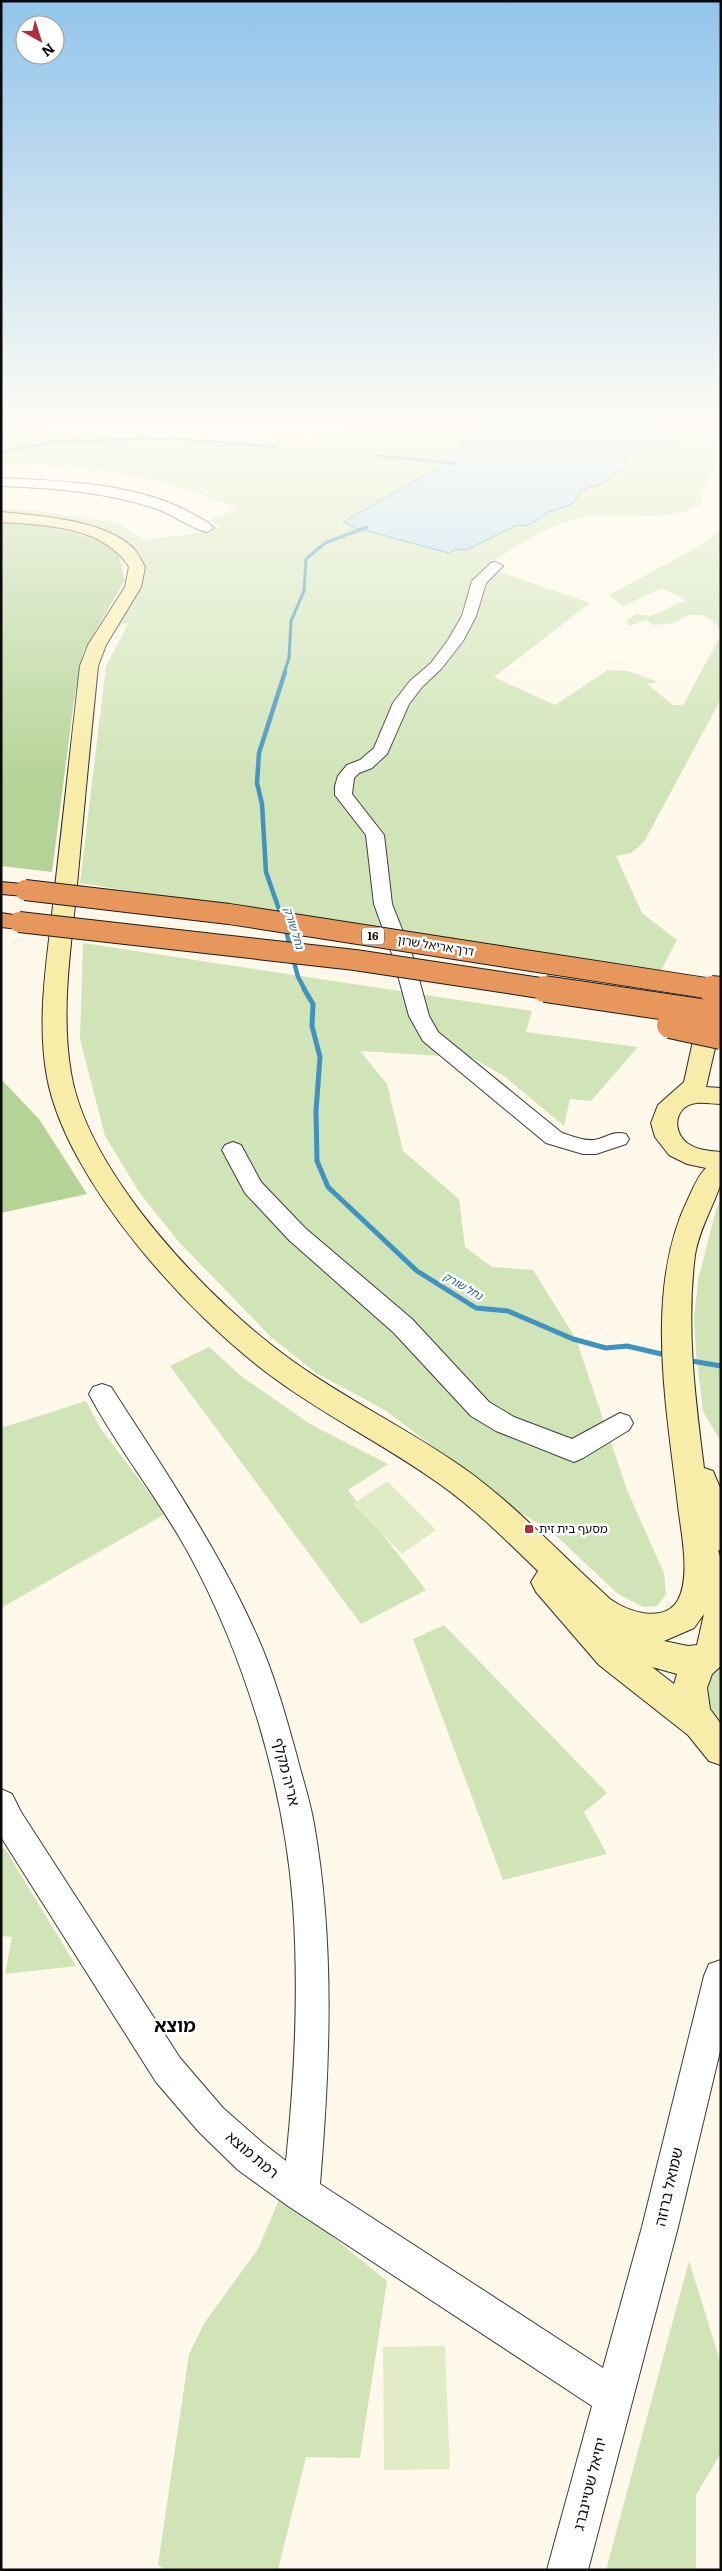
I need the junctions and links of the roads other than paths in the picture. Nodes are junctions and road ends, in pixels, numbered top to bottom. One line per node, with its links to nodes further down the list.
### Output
1 (116, 544): 18 (main road)
2 (496, 566): 10 (street)
3 (1, 888): 5 (highway, דרך אריאל שרון / 16, bridge)
4 (10, 921): 6 (highway, 16, bridge)
5 (721, 988): 6 (main road)
6 (716, 1026): 7 (main road); 9 (main road)
7 (721, 1085)
8 (721, 1096): 9 (main road)
9 (676, 1101): 12 (main road)
10 (618, 1139)
11 (234, 1150): 17 (street)
12 (681, 1150): 13 (main road); 15 (main road)
13 (721, 1161)
14 (721, 1168): 15 (main road)
15 (694, 1213): 19 (main road)
16 (102, 1394): 26 (street, אריה מקלף)
17 (620, 1423)
18 (390, 1436): 20 (main road); 22 (main road)
19 (711, 1543): 20 (main road); 21 (main road)
20 (565, 1578): 21 (main road)
21 (713, 1653): 22 (main road)
22 (698, 1723): 23 (main road)
23 (721, 1749)
24 (4, 1818): 26 (street, רמת מוצא)
25 (721, 1976): 27 (street, שמואל ברוזה)
26 (301, 2193): 27 (street, רמת מוצא)
27 (612, 2397): 28 (street, יחיאל שטיינברג)
28 (567, 2570)

